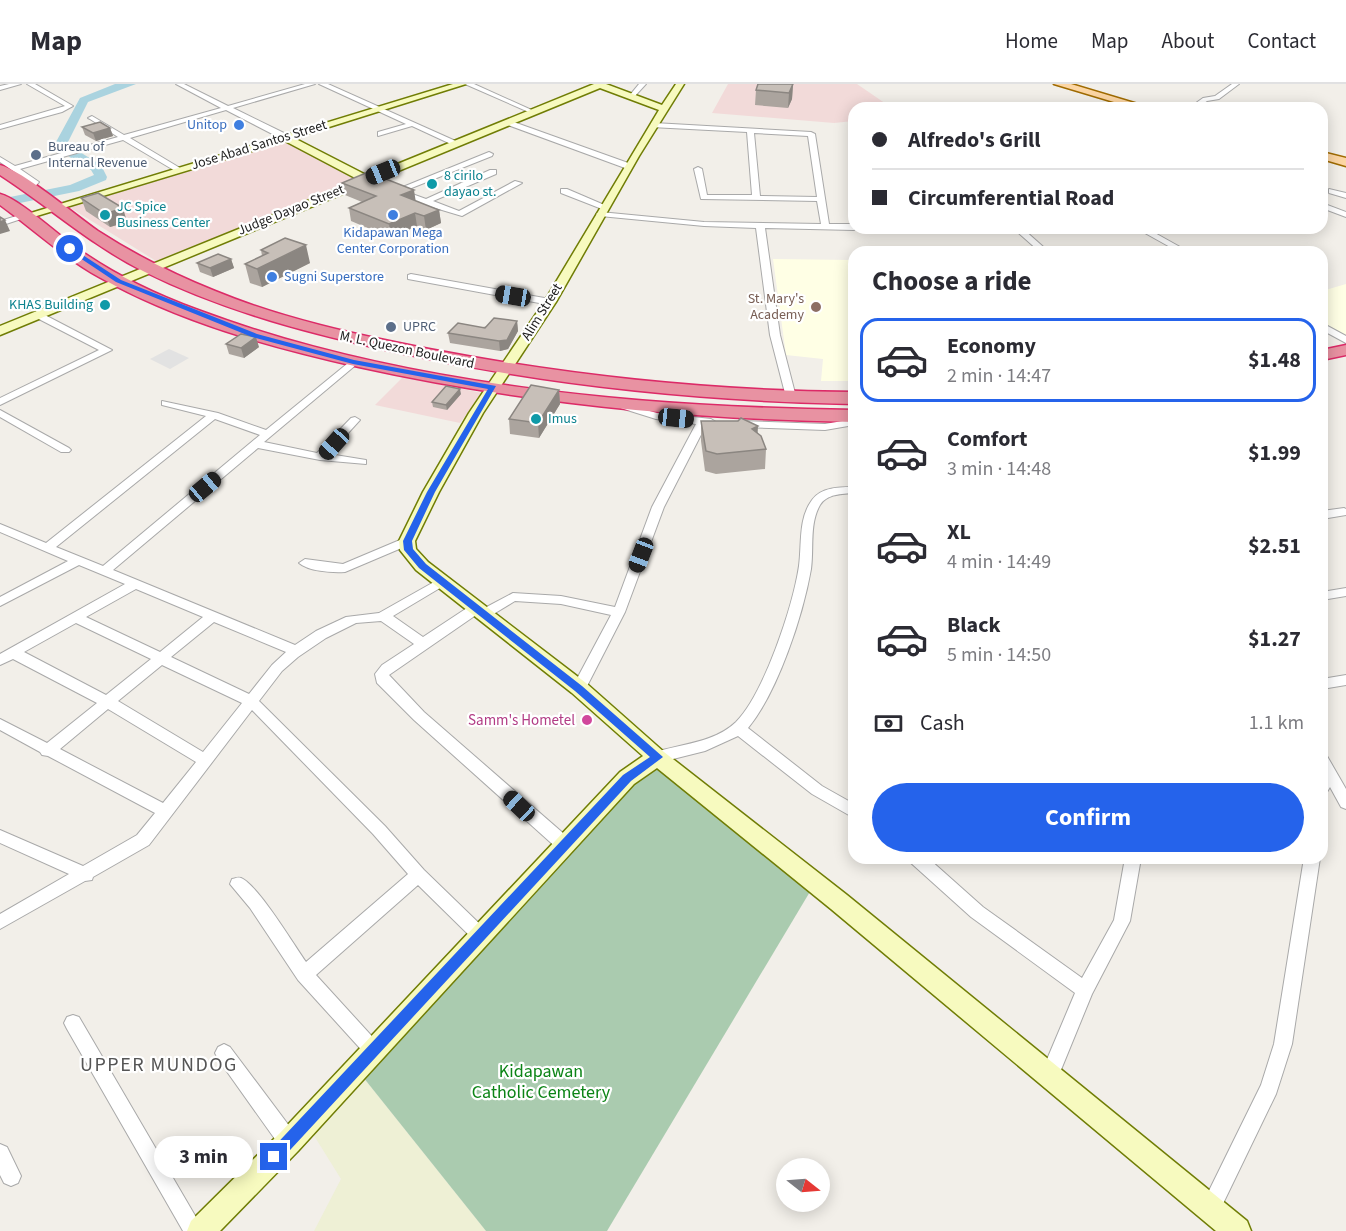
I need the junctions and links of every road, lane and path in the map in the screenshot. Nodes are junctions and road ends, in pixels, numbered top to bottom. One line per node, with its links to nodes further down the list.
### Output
1 (18, 84): 13 (street)
2 (30, 84): 25 (street)
3 (179, 84): 17 (street)
4 (312, 84): 17 (street)
5 (322, 84): 18 (street)
6 (462, 84): 18 (street, Jose Abad Santos Street)
7 (468, 84): 20 (street)
8 (599, 84): 14 (street); 20 (street, Judge Dayao Street)
9 (643, 84): 14 (street)
10 (680, 84): 19 (street, Alim Street)
11 (1059, 84): 15 (main road)
12 (1236, 84): 16 (street)
13 (0, 88)
14 (632, 96): 19 (street)
15 (1124, 102)
16 (1201, 102)
17 (227, 108): 28 (street); 29 (street)
18 (378, 109): 23 (street); 29 (street, Jose Abad Santos Street)
19 (664, 109): 24 (street, Alim Street)
20 (533, 112): 22 (street, Judge Dayao Street)
21 (92, 118): 28 (street)
22 (508, 122): 30 (street, Judge Dayao Street); 34 (street)
23 (412, 124): 27 (street); 30 (street)
24 (654, 125): 26 (street); 34 (street, Alim Street)
25 (0, 127)
26 (750, 130): 45 (street); 46 (street)
27 (381, 134)
28 (124, 137): 35 (street); 37 (street)
29 (285, 137): 37 (street, Jose Abad Santos Street); 39 (street)
30 (456, 143): 39 (street, Judge Dayao Street)
31 (489, 154): 41 (street)
32 (1328, 158): 33 (main road)
33 (1346, 162)
34 (628, 166): 51 (street, Alim Street)
35 (4, 168): 49 (highway, M. L. Quezon Boulevard)
36 (698, 169): 45 (street)
37 (177, 170): 49 (street, Jose Abad Santos Street)
38 (493, 172): 48 (street)
39 (365, 179): 41 (street); 62 (street, Judge Dayao Street)
40 (518, 183): 48 (street)
41 (397, 190): 48 (street)
42 (564, 191): 51 (street)
43 (1332, 191): 44 (street)
44 (1346, 196)
45 (756, 197): 46 (street)
46 (822, 199): 56 (street)
47 (5, 201): 53 (highway, M. L. Quezon Boulevard)
48 (425, 202)
49 (57, 207): 53 (street, Jose Abad Santos Street); 62 (highway, M. L. Quezon Boulevard)
50 (1328, 208): 52 (street)
51 (602, 211): 55 (street); 65 (street, Alim Street)
52 (1346, 215)
53 (26, 216): 54 (street); 64 (highway, M. L. Quezon Boulevard)
54 (0, 224)
55 (760, 225): 56 (street); 79 (street)
56 (825, 226): 57 (street)
57 (848, 227)
58 (1024, 234): 60 (street)
59 (1151, 234): 61 (street)
60 (1038, 246)
61 (1174, 246)
62 (149, 268): 64 (street, Judge Dayao Street); 67 (highway, M. L. Quezon Boulevard)
63 (411, 277): 65 (street)
64 (118, 281): 66 (street, Judge Dayao Street); 71 (highway, M. L. Quezon Boulevard)
65 (550, 302): 76 (street, Alim Street)
66 (38, 315): 69 (street, Judge Dayao Street); 81 (street)
67 (304, 327): 71 (highway); 76 (highway, M. L. Quezon Boulevard)
68 (1328, 330): 70 (street)
69 (0, 331)
70 (1346, 340)
71 (280, 343): 74 (highway, M. L. Quezon Boulevard)
72 (1346, 350): 73 (highway)
73 (1328, 354)
74 (353, 362): 78 (highway, M. L. Quezon Boulevard); 90 (street)
75 (1346, 366): 77 (highway)
76 (505, 370): 78 (street, Alim Street); 79 (highway, M. L. Quezon Boulevard)
77 (1328, 370)
78 (493, 388): 83 (highway, M. L. Quezon Boulevard); 99 (street, Alim Street)
79 (791, 397): 80 (highway, M. L. Quezon Boulevard)
80 (848, 398)
81 (0, 402)
82 (166, 403): 85 (street)
83 (613, 404): 86 (highway, M. L. Quezon Boulevard); 88 (street)
84 (0, 413): 92 (street)
85 (214, 415): 90 (street); 100 (street)
86 (848, 416)
87 (355, 420): 93 (street)
88 (703, 421): 89 (street); 110 (street)
89 (848, 423)
90 (268, 435): 91 (street)
91 (255, 444): 93 (street); 103 (street)
92 (65, 450)
93 (323, 456): 94 (street)
94 (362, 462)
95 (848, 491): 124 (street)
96 (1345, 510): 97 (street)
97 (1328, 514)
98 (4, 532): 100 (street)
99 (407, 541): 102 (street); 104 (street)
100 (47, 548): 101 (street)
101 (78, 561): 103 (street); 108 (street)
102 (305, 563)
103 (104, 571): 105 (street)
104 (441, 582): 109 (street); 112 (street)
105 (135, 584): 111 (street); 113 (street)
106 (1346, 592): 107 (street)
107 (1328, 595)
108 (0, 602)
109 (479, 612): 110 (street); 114 (street); 120 (street)
110 (620, 612): 120 (street)
111 (213, 616): 115 (street); 117 (street)
112 (383, 616): 114 (street); 115 (street)
113 (75, 617): 116 (street); 117 (street)
114 (425, 645): 133 (street)
115 (295, 650): 122 (street)
116 (6, 656): 121 (street)
117 (161, 658): 121 (street); 122 (street)
118 (1346, 680): 119 (street)
119 (1328, 683)
120 (579, 688): 126 (street)
121 (108, 702): 125 (street); 127 (street)
122 (252, 702): 127 (street); 138 (street)
123 (0, 724): 125 (street)
124 (738, 728): 126 (street); 130 (street)
125 (47, 751): 131 (street)
126 (657, 757): 133 (street); 147 (street)
127 (206, 761): 131 (street)
128 (1328, 772): 129 (street)
129 (1346, 803)
130 (848, 808)
131 (164, 811): 137 (street)
132 (0, 836): 137 (street)
133 (565, 845): 141 (street)
134 (924, 864): 143 (street)
135 (1132, 864): 143 (street)
136 (1311, 864): 151 (street)
137 (86, 875): 140 (street)
138 (418, 875): 141 (street); 142 (street)
139 (238, 884): 142 (street)
140 (5, 914)
141 (481, 936): 145 (street)
142 (304, 974): 145 (street)
143 (1085, 990): 147 (street)
144 (73, 1023): 152 (street)
145 (374, 1050): 148 (street)
146 (224, 1053): 148 (street)
147 (1049, 1076): 151 (street)
148 (289, 1142): 153 (street)
149 (0, 1154): 150 (street)
150 (11, 1176)
151 (1210, 1209): 154 (street)
152 (194, 1231)
153 (201, 1231)
154 (1237, 1231)

